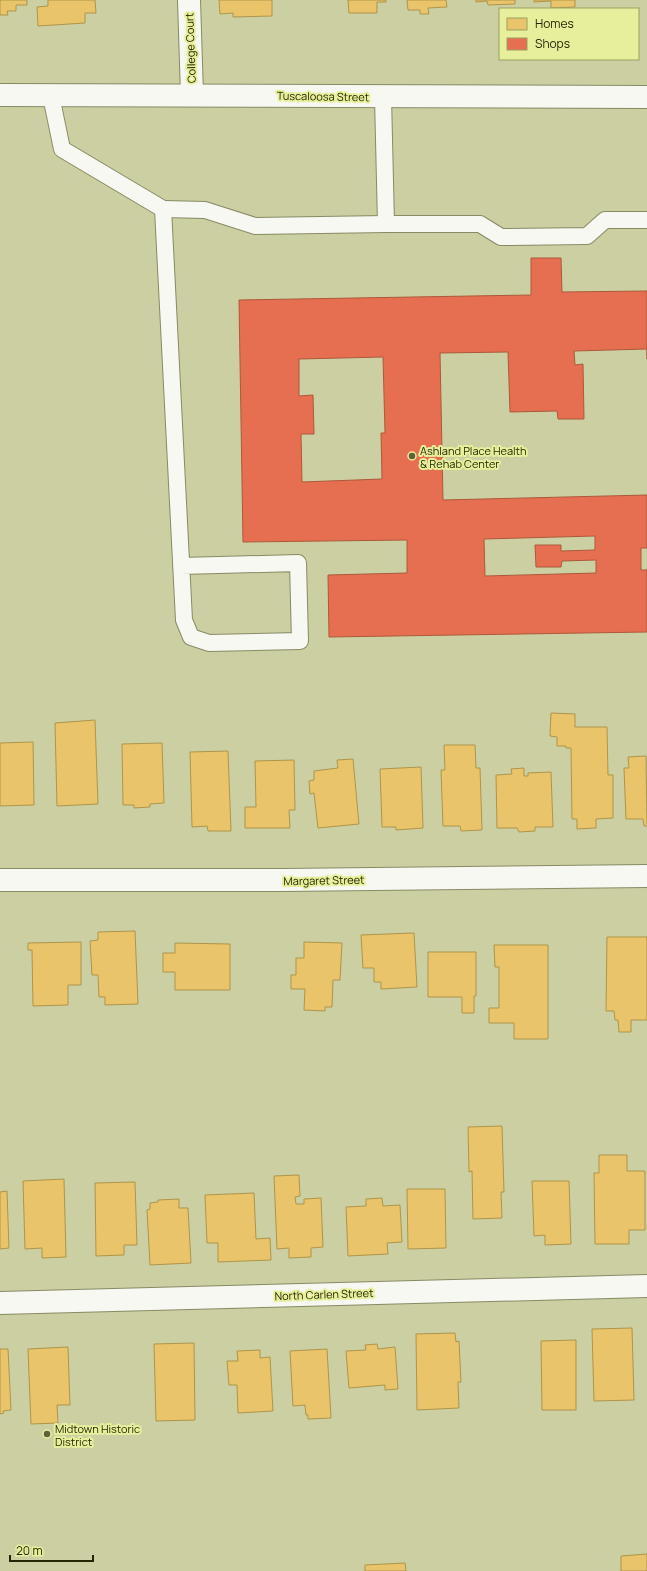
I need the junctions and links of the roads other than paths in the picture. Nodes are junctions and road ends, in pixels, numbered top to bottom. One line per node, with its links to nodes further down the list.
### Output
1 (189, 0): 3 (street, College Court)
2 (0, 95): 4 (street, Tuscaloosa Street)
3 (192, 95): 4 (street, Tuscaloosa Street); 5 (street, Tuscaloosa Street)
4 (51, 96): 7 (lane)
5 (383, 97): 6 (street, Tuscaloosa Street); 9 (lane)
6 (647, 98)
7 (163, 209): 9 (lane); 10 (lane)
8 (647, 220): 9 (lane)
9 (386, 224)
10 (181, 566): 10 (lane)
11 (647, 876): 12 (street, Margaret Street)
12 (0, 880)
13 (647, 1286): 14 (street, North Carlen Street)
14 (0, 1303)

